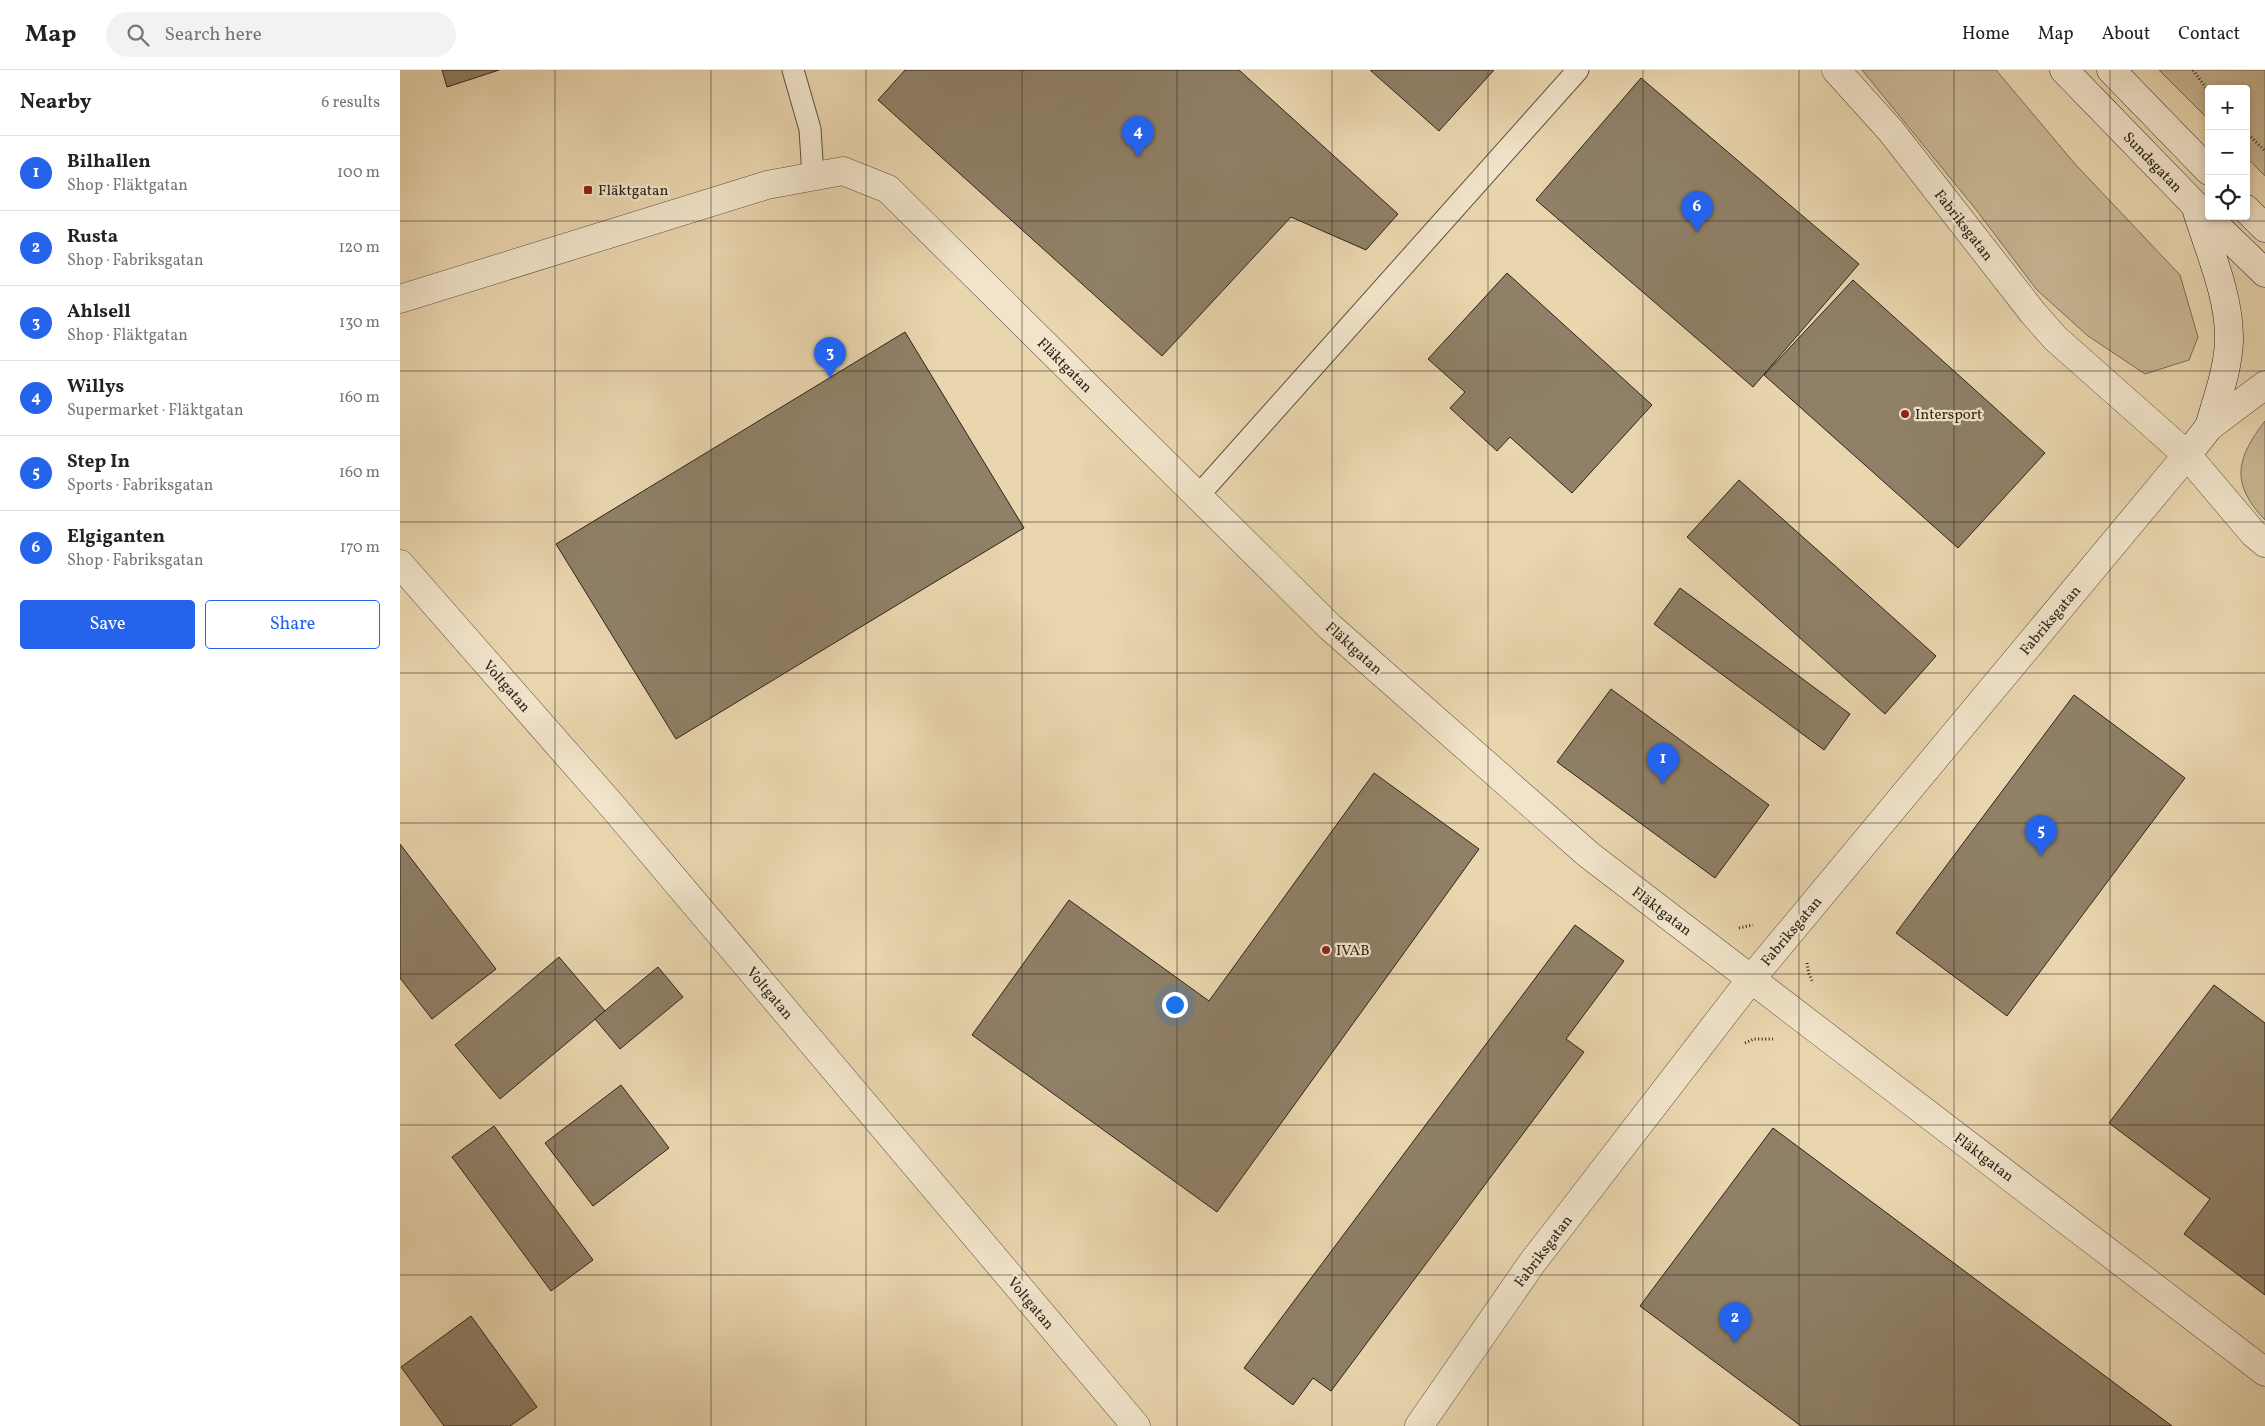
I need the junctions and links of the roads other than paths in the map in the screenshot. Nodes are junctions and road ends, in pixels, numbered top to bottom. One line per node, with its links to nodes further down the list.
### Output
1 (793, 70): 7 (lane)
2 (1578, 70): 16 (lane)
3 (1836, 70): 15 (street, Fabriksgatan)
4 (2064, 70): 8 (street, Sundsgatan)
5 (2111, 70): 6 (street)
6 (2205, 167)
7 (813, 177): 12 (street, Fläktgatan); 16 (street, Fläktgatan)
8 (2195, 205): 11 (street, Sundsgatan); 14 (street)
9 (2250, 213): 10 (street)
10 (2265, 228)
11 (2265, 273)
12 (400, 299)
13 (2265, 385): 14 (street)
14 (2210, 427): 15 (street)
15 (2187, 455): 17 (street, Fabriksgatan); 19 (street, Fabriksgatan)
16 (1198, 496): 19 (street, Fläktgatan)
17 (2265, 543)
18 (400, 564): 21 (street, Voltgatan)
19 (1751, 979): 20 (street, Fläktgatan); 22 (street, Fabriksgatan)
20 (2265, 1372)
21 (1136, 1426)
22 (1419, 1426)

